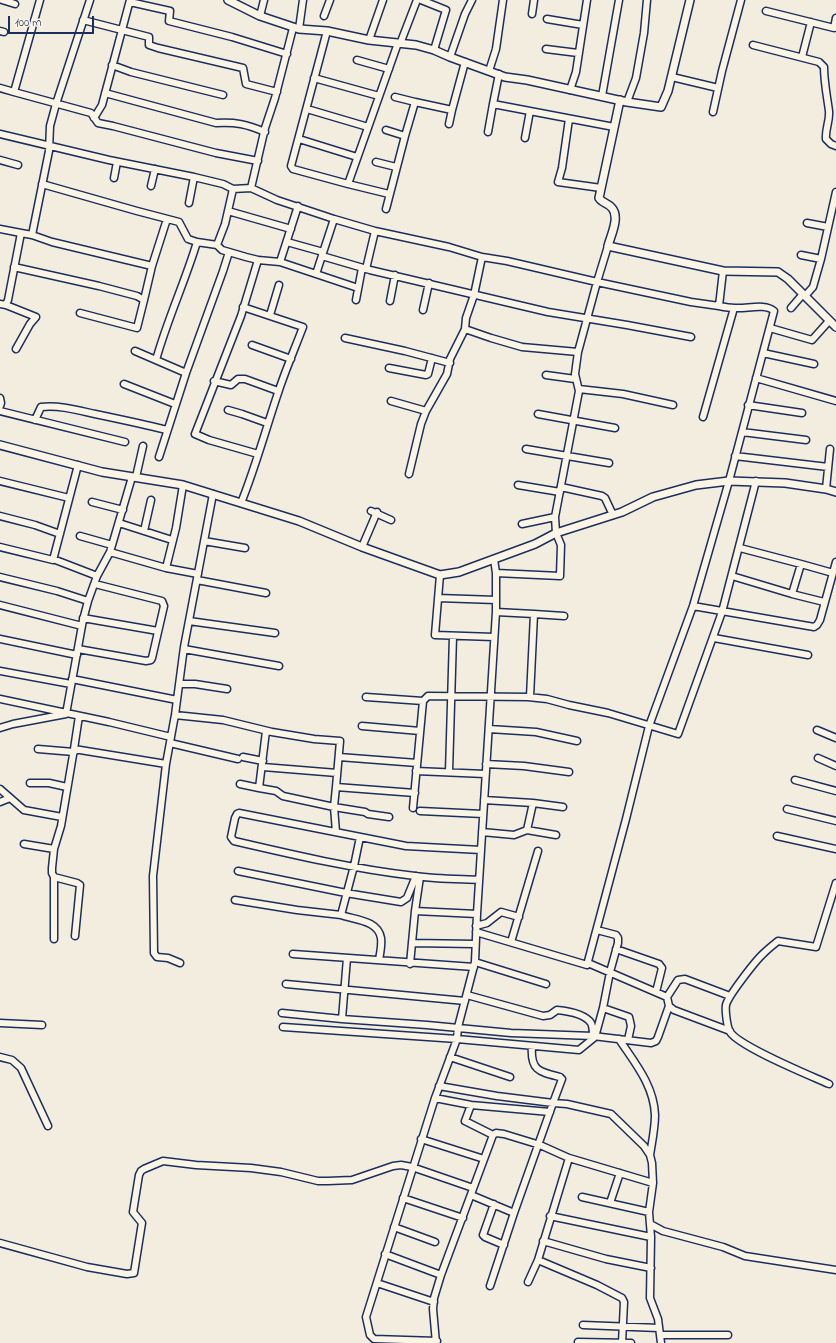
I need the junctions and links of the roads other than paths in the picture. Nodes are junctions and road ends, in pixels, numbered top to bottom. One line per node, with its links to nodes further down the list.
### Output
1 (2, 0): 20 (street)
2 (40, 0): 54 (street)
3 (90, 0): 27 (street)
4 (228, 0): 23 (street)
5 (264, 0): 23 (street)
6 (303, 0): 30 (street)
7 (330, 0): 24 (street)
8 (383, 0): 34 (street)
9 (417, 0): 35 (street)
10 (421, 0): 38 (street)
11 (472, 0): 41 (street)
12 (503, 0): 47 (street)
13 (534, 0): 22 (street)
14 (587, 0): 29 (street)
15 (618, 0): 59 (street)
16 (647, 0): 61 (street)
17 (690, 0): 49 (street)
18 (741, 0): 52 (street)
19 (130, 1): 31 (street); 40 (street)
20 (15, 4)
21 (766, 11): 28 (street)
22 (532, 14)
23 (260, 16): 30 (street)
24 (324, 16)
25 (836, 18): 32 (street)
26 (547, 19): 29 (street)
27 (83, 20): 31 (street); 63 (street)
28 (811, 22): 32 (street); 42 (street)
29 (583, 25): 39 (street)
30 (296, 28): 33 (street); 40 (street)
31 (122, 29): 45 (street); 55 (street)
32 (835, 29)
33 (327, 31): 34 (street); 50 (street)
34 (369, 40): 35 (street)
35 (399, 44): 38 (street); 46 (street)
36 (753, 45): 42 (street)
37 (546, 49): 39 (street)
38 (434, 50): 41 (street)
39 (578, 53): 53 (street)
40 (287, 54): 55 (street)
41 (450, 57): 44 (street)
42 (802, 57): 82 (street)
43 (357, 60): 46 (street)
44 (465, 62): 47 (street); 66 (street)
45 (112, 65): 56 (street); 57 (street)
46 (389, 69): 58 (street)
47 (489, 71): 48 (street)
48 (498, 74): 53 (street); 64 (street)
49 (672, 77): 52 (street); 61 (street)
50 (314, 78): 58 (street); 65 (street)
51 (0, 88): 54 (street)
52 (718, 88): 68 (street)
53 (570, 90): 59 (street)
54 (14, 92): 63 (street)
55 (277, 92): 75 (street)
56 (105, 93): 69 (street); 75 (street)
57 (223, 95)
58 (379, 96): 72 (street)
59 (602, 96): 61 (street)
60 (396, 97): 62 (street)
61 (623, 101): 73 (street)
62 (415, 102): 66 (street); 78 (street)
63 (56, 104): 69 (street); 81 (street)
64 (493, 104): 67 (street); 76 (street)
65 (307, 109): 72 (street); 80 (street)
66 (452, 110): 71 (street)
67 (530, 111): 70 (street); 79 (street)
68 (713, 112)
69 (94, 118): 86 (street)
70 (569, 119): 73 (street); 97 (street)
71 (449, 124)
72 (368, 127): 83 (street)
73 (614, 128): 97 (street)
74 (386, 130): 78 (street)
75 (265, 132): 86 (street)
76 (488, 132)
77 (0, 134): 81 (street)
78 (405, 136): 89 (street)
79 (525, 138)
80 (299, 139): 83 (street); 94 (street)
81 (49, 146): 85 (street); 93 (street)
82 (836, 146)
83 (357, 156): 94 (street)
84 (0, 160): 88 (street)
85 (117, 162): 90 (street); 92 (street)
86 (258, 162): 96 (street)
87 (376, 162): 89 (street)
88 (18, 165)
89 (396, 167): 100 (street)
90 (155, 169): 91 (street); 95 (street)
91 (194, 177): 98 (street); 101 (street)
92 (114, 178)
93 (42, 184): 105 (street); 113 (street)
94 (348, 184): 100 (street)
95 (151, 186)
96 (251, 188): 98 (street); 102 (street)
97 (601, 188): 117 (street)
98 (233, 189): 104 (street)
99 (836, 192): 108 (street)
100 (389, 194): 103 (street)
101 (189, 203)
102 (298, 206): 106 (street); 110 (street)
103 (386, 209)
104 (228, 211): 110 (street); 116 (street)
105 (168, 219): 114 (street); 125 (street)
106 (334, 219): 111 (street); 119 (street)
107 (807, 223): 108 (street)
108 (828, 227): 122 (street)
109 (0, 228): 112 (street)
110 (291, 229): 115 (street)
111 (375, 232): 121 (street); 127 (street)
112 (21, 233): 113 (street); 126 (street)
113 (32, 235): 125 (street)
114 (197, 242): 116 (street); 162 (street)
115 (287, 242): 119 (street); 124 (street)
116 (217, 245): 118 (street)
117 (608, 246): 128 (street); 131 (street)
118 (229, 252): 123 (street); 166 (street)
119 (323, 254): 127 (street); 129 (street)
120 (801, 255): 122 (street)
121 (482, 257): 131 (street); 135 (street)
122 (821, 259): 136 (street)
123 (258, 260): 124 (street); 141 (street)
124 (280, 262): 129 (street)
125 (152, 266): 137 (street)
126 (14, 267): 137 (street); 140 (street)
127 (364, 268): 130 (street); 134 (street)
128 (723, 271): 136 (street); 142 (street)
129 (316, 274): 134 (street)
130 (395, 275): 132 (street); 139 (street)
131 (596, 282): 142 (street); 148 (street)
132 (429, 283): 135 (street); 145 (street)
133 (279, 285): 147 (street)
134 (358, 288): 138 (street)
135 (474, 295): 148 (street); 152 (street)
136 (804, 295): 144 (street); 149 (street)
137 (144, 300): 146 (street)
138 (356, 300)
139 (390, 301)
140 (3, 304): 156 (street)
141 (243, 306): 147 (street); 170 (street)
142 (719, 306): 143 (street)
143 (734, 308): 151 (street); 186 (street)
144 (791, 308)
145 (423, 310)
146 (80, 313)
147 (270, 315): 161 (street)
148 (586, 318): 153 (street); 158 (street)
149 (830, 321): 150 (street); 151 (street)
150 (836, 327)
151 (770, 328): 159 (street)
152 (465, 329): 158 (street); 163 (street)
153 (691, 337)
154 (345, 338): 160 (street)
155 (252, 345): 161 (street)
156 (16, 349)
157 (135, 351): 162 (street)
158 (578, 352): 169 (street)
159 (763, 353): 164 (street); 168 (street)
160 (432, 358): 163 (street); 165 (street)
161 (291, 359): 173 (street)
162 (156, 360): 166 (street)
163 (450, 363): 183 (street)
164 (814, 364)
165 (389, 368)
166 (186, 373): 177 (street)
167 (546, 375): 169 (street)
168 (756, 378): 176 (street); 179 (street)
169 (575, 379): 172 (street)
170 (214, 381): 173 (street); 199 (street)
171 (124, 384): 177 (street)
172 (579, 389): 178 (street); 188 (street)
173 (278, 391): 189 (street)
174 (0, 398): 180 (street)
175 (391, 401): 183 (street)
176 (836, 401)
177 (175, 404): 191 (street)
178 (673, 405)
179 (748, 405): 184 (street); 192 (street)
180 (0, 406)
181 (228, 410): 189 (street)
182 (0, 411): 187 (street)
183 (426, 411): 206 (street)
184 (802, 412)
185 (538, 414): 188 (street)
186 (704, 417)
187 (36, 420): 191 (street); 194 (street)
188 (574, 420): 190 (street); 200 (street)
189 (267, 423): 199 (street)
190 (615, 428)
191 (168, 430): 202 (street)
192 (742, 432): 193 (street); 201 (street)
193 (806, 440)
194 (125, 442)
195 (0, 445): 204 (street)
196 (143, 446): 207 (street)
197 (526, 449): 200 (street)
198 (830, 449): 205 (street)
199 (258, 454): 220 (street)
200 (567, 456): 203 (street); 214 (street)
201 (735, 456): 205 (street); 209 (street)
202 (159, 457)
203 (609, 463)
204 (78, 465): 207 (street); 217 (street)
205 (828, 467): 213 (street)
206 (409, 474)
207 (134, 477): 211 (street); 221 (street)
208 (0, 481): 217 (street)
209 (729, 481): 210 (street); 222 (street); 260 (street)
210 (756, 481): 213 (street); 238 (street)
211 (183, 485): 216 (street); 232 (street)
212 (518, 485): 214 (street)
213 (826, 489): 215 (street)
214 (560, 490): 222 (street); 224 (street)
215 (836, 492)
216 (213, 494): 220 (street); 233 (street)
217 (69, 498): 230 (street)
218 (151, 500): 228 (street)
219 (92, 502): 221 (street)
220 (241, 503): 236 (street)
221 (123, 510): 226 (street)
222 (613, 515): 229 (street)
223 (0, 516): 230 (street)
224 (555, 517): 227 (street); 229 (street)
225 (391, 520): 236 (street)
226 (119, 523): 228 (street); 234 (street)
227 (522, 524)
228 (144, 531): 232 (street)
229 (556, 533): 240 (street); 245 (street)
230 (60, 534): 241 (street)
231 (80, 536): 234 (street)
232 (172, 540): 244 (street)
233 (204, 541): 237 (street); 251 (street)
234 (112, 545): 239 (street)
235 (0, 547): 241 (street)
236 (362, 547): 247 (street)
237 (245, 548)
238 (740, 548): 243 (street); 249 (street)
239 (110, 552): 244 (street); 248 (street)
240 (494, 559): 245 (street); 247 (street)
241 (53, 560): 248 (street)
242 (836, 562): 246 (street)
243 (801, 564): 246 (street); 254 (street)
244 (166, 568): 251 (street)
245 (496, 573): 256 (street)
246 (833, 573): 258 (street)
247 (440, 575): 255 (street)
248 (97, 576): 252 (street)
249 (732, 576): 254 (street); 262 (street)
250 (0, 577): 257 (street)
251 (197, 578): 253 (street); 266 (street)
252 (95, 584): 257 (street); 268 (street)
253 (266, 593)
254 (792, 594): 258 (street)
255 (438, 598): 256 (street); 270 (street)
256 (496, 600): 261 (street)
257 (88, 601): 265 (street)
258 (824, 602): 262 (street)
259 (0, 605): 267 (street)
260 (693, 606): 262 (street); 293 (street)
261 (496, 612): 263 (street); 271 (street)
262 (722, 612): 272 (street)
263 (534, 614): 264 (street); 285 (street)
264 (564, 616)
265 (83, 618): 267 (street); 268 (street)
266 (189, 620): 269 (street); 274 (street)
267 (82, 626): 275 (street)
268 (158, 631): 275 (street)
269 (275, 633)
270 (453, 636): 271 (street); 282 (street)
271 (494, 637): 284 (street)
272 (714, 638): 276 (street); 293 (street)
273 (0, 639): 275 (street)
274 (184, 649): 277 (street); 280 (street)
275 (78, 652): 279 (street)
276 (808, 655)
277 (279, 666)
278 (0, 671): 279 (street)
279 (72, 682): 287 (street); 289 (street)
280 (179, 684): 281 (street); 287 (street)
281 (227, 689)
282 (452, 696): 284 (street); 288 (street); 313 (street)
283 (366, 697): 288 (street)
284 (491, 697): 285 (street); 295 (street)
285 (528, 697): 293 (street)
286 (0, 699): 289 (street)
287 (177, 700): 290 (street)
288 (423, 701): 298 (street)
289 (66, 714): 291 (street); 294 (street)
290 (175, 715): 297 (street); 299 (street)
291 (79, 716): 299 (street); 304 (street)
292 (362, 726): 298 (street)
293 (649, 726): 363 (street)
294 (0, 728)
295 (489, 729): 301 (street); 310 (street)
296 (817, 730): 300 (street)
297 (266, 731): 305 (street); 309 (street)
298 (420, 731): 307 (street)
299 (171, 737): 302 (street)
300 (836, 738)
301 (577, 741)
302 (170, 744): 308 (street); 309 (street)
303 (38, 748): 304 (street)
304 (74, 750): 308 (street); 320 (street)
305 (339, 757): 307 (street); 315 (street)
306 (818, 758): 311 (street)
307 (417, 763): 312 (street)
308 (166, 764): 373 (street)
309 (263, 764): 315 (street); 322 (street)
310 (486, 764): 314 (street); 316 (street)
311 (836, 766)
312 (416, 771): 313 (street); 325 (street)
313 (449, 772): 316 (street)
314 (569, 772)
315 (337, 773): 321 (street)
316 (486, 774): 327 (street)
317 (795, 780): 324 (street)
318 (30, 783): 320 (street)
319 (240, 784): 322 (street)
320 (68, 787): 336 (street)
321 (336, 787): 325 (street); 330 (street)
322 (259, 788): 330 (street)
323 (0, 789): 326 (street)
324 (836, 791)
325 (415, 793): 332 (street)
326 (10, 798): 328 (street); 336 (street)
327 (484, 800): 329 (street); 335 (street)
328 (0, 803)
329 (534, 803): 331 (street); 339 (street)
330 (334, 807): 337 (street); 340 (street)
331 (563, 807)
332 (413, 808)
333 (787, 809): 338 (street)
334 (420, 811): 335 (street)
335 (483, 814): 341 (street)
336 (62, 817): 346 (street)
337 (389, 817)
338 (836, 821)
339 (527, 830): 341 (street); 342 (street)
340 (336, 832): 344 (street); 350 (street)
341 (482, 832): 348 (street)
342 (556, 834)
343 (777, 836): 347 (street)
344 (360, 837): 348 (street); 350 (street)
345 (24, 844): 346 (street)
346 (54, 848): 353 (street)
347 (836, 849)
348 (480, 850): 354 (street)
349 (538, 851): 361 (street)
350 (354, 866): 352 (street); 356 (street)
351 (238, 871): 356 (street)
352 (418, 876): 354 (street); 356 (street); 358 (street)
353 (54, 877): 364 (street); 365 (street)
354 (479, 880): 359 (street)
355 (836, 883): 382 (street)
356 (346, 893): 360 (street)
357 (235, 900): 360 (street)
358 (415, 911): 359 (street); 366 (street)
359 (477, 914): 362 (street)
360 (340, 915): 372 (street)
361 (519, 917): 362 (street); 367 (street)
362 (476, 929): 367 (street); 368 (street)
363 (597, 930): 369 (street); 374 (street)
364 (75, 936)
365 (54, 939)
366 (412, 942): 368 (street); 375 (street)
367 (511, 942): 374 (street)
368 (475, 944): 376 (street)
369 (616, 949): 377 (street); 381 (street)
370 (293, 954): 371 (street)
371 (347, 958): 372 (street); 380 (street)
372 (379, 960): 375 (street)
373 (180, 963)
374 (588, 963): 377 (street)
375 (410, 964): 376 (street)
376 (474, 965): 379 (street); 384 (street)
377 (610, 972): 381 (street); 386 (street)
378 (286, 984): 380 (street)
379 (546, 984)
380 (345, 989): 384 (street); 388 (street)
381 (656, 992): 383 (street)
382 (730, 996): 383 (street); 393 (street)
383 (667, 997): 385 (street)
384 (466, 998): 392 (street); 394 (street)
385 (669, 1006): 393 (street); 397 (street)
386 (603, 1008): 394 (street); 397 (street)
387 (282, 1013): 388 (street)
388 (342, 1020): 392 (street)
389 (0, 1022): 390 (street)
390 (42, 1025)
391 (283, 1027): 395 (street)
392 (458, 1027): 394 (street); 395 (street)
393 (730, 1031): 402 (street)
394 (594, 1037): 396 (street); 398 (street)
395 (457, 1039): 398 (street); 400 (street)
396 (619, 1039): 397 (street); 412 (street)
397 (628, 1040)
398 (532, 1046): 405 (street)
399 (0, 1057): 408 (street)
400 (450, 1057): 401 (street); 403 (street)
401 (510, 1077)
402 (829, 1084)
403 (439, 1086): 404 (street); 405 (street)
404 (435, 1098): 406 (street); 410 (street)
405 (554, 1103): 407 (street); 412 (street)
406 (470, 1105): 407 (street); 409 (street)
407 (550, 1112): 411 (street)
408 (48, 1126)
409 (493, 1135): 411 (street); 414 (street)
410 (421, 1139): 414 (street); 415 (street)
411 (540, 1145): 413 (street); 425 (street)
412 (650, 1155): 417 (street)
413 (569, 1158): 416 (street); 426 (street)
414 (484, 1159): 418 (street)
415 (412, 1167): 418 (street); 421 (street); 433 (street)
416 (620, 1173): 417 (street); 422 (street)
417 (653, 1183): 424 (street)
418 (473, 1188): 419 (street)
419 (471, 1195): 423 (street); 427 (street)
420 (582, 1197): 422 (street)
421 (403, 1198): 427 (street); 429 (street)
422 (610, 1203): 424 (street)
423 (494, 1204): 425 (street); 434 (street)
424 (649, 1212): 428 (street)
425 (514, 1213): 434 (street)
426 (550, 1216): 430 (street); 431 (street)
427 (463, 1218): 439 (street)
428 (650, 1224): 430 (street); 438 (street)
429 (394, 1227): 432 (street); 435 (street)
430 (651, 1237): 437 (street)
431 (543, 1241): 436 (street); 437 (street)
432 (435, 1242)
433 (0, 1243)
434 (504, 1245): 442 (street)
435 (385, 1254): 439 (street); 441 (street)
436 (538, 1260): 440 (street); 445 (street)
437 (651, 1268): 446 (street)
438 (836, 1270)
439 (441, 1275): 443 (street)
440 (528, 1282)
441 (377, 1283): 443 (street); 449 (street)
442 (490, 1286)
443 (434, 1302): 449 (street)
444 (583, 1325): 445 (street)
445 (624, 1326): 446 (street); 451 (street)
446 (659, 1328): 447 (street)
447 (660, 1335): 448 (street); 453 (street)
448 (728, 1335)
449 (436, 1342)
450 (578, 1342): 451 (street)
451 (622, 1343): 452 (street)
452 (632, 1343)
453 (660, 1343)

